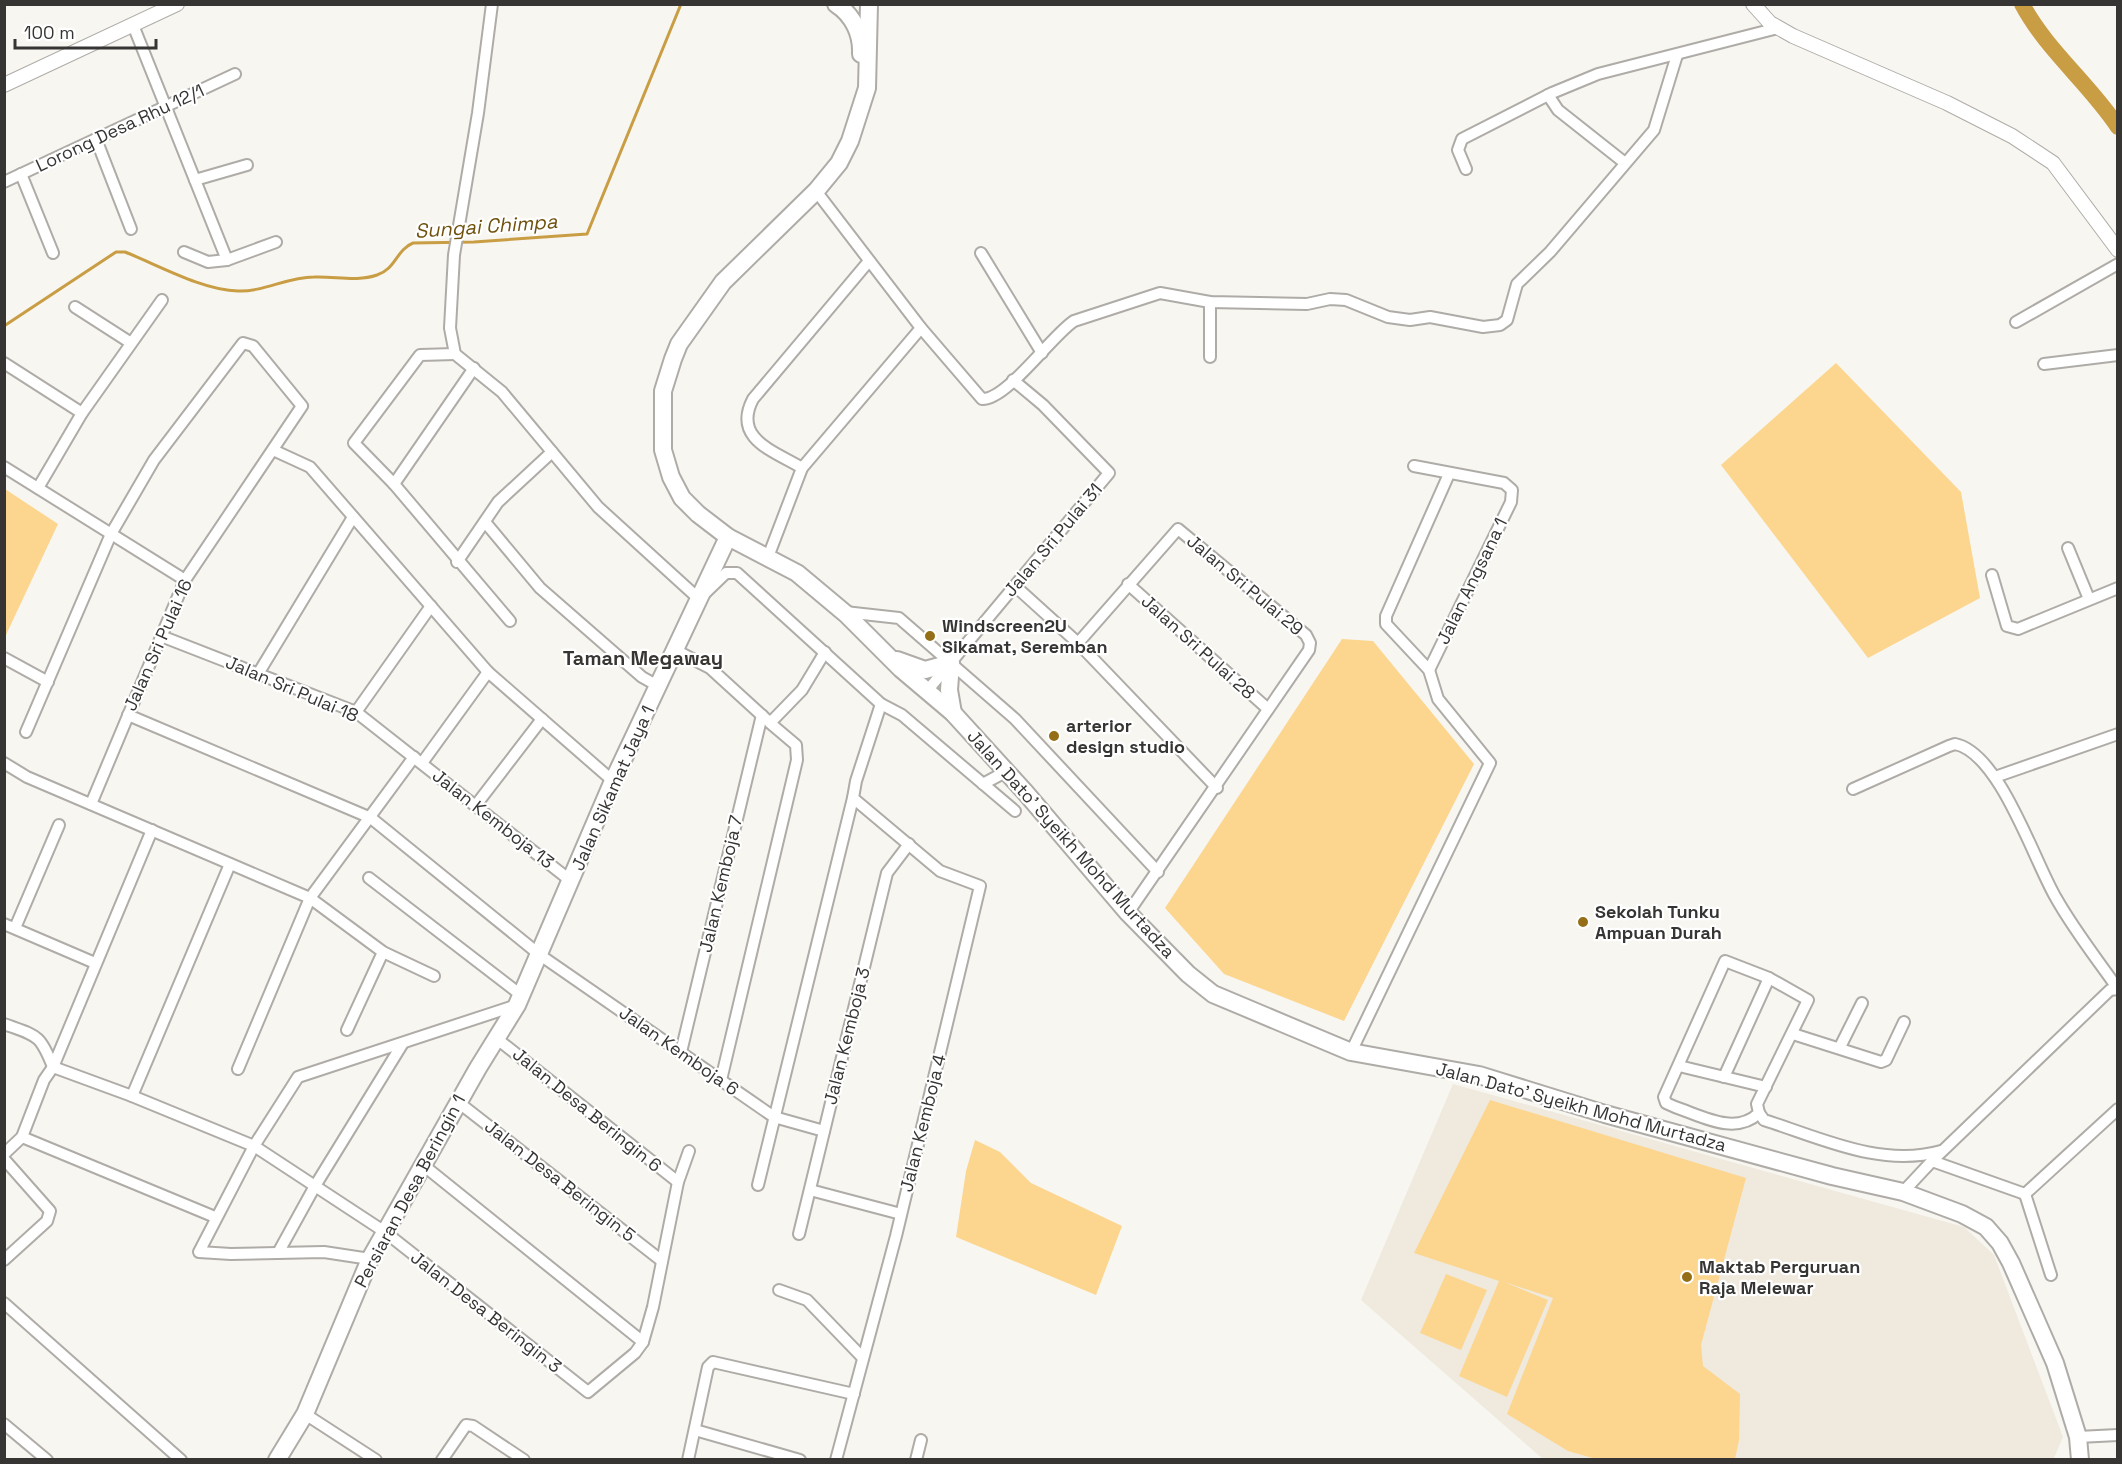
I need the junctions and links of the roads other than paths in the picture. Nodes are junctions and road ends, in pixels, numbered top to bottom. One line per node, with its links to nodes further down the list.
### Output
1 (177, 4): 6 (street)
2 (492, 4): 38 (street)
3 (836, 4): 14 (main road)
4 (869, 4): 14 (main road, Jalan Dato' Syeikh Mohd Murtadza)
5 (1753, 4): 7 (street)
6 (132, 24): 10 (street); 12 (street)
7 (1778, 28): 8 (street); 24 (street)
8 (1677, 55): 11 (street); 15 (street)
9 (235, 74): 12 (street, Lorong Desa Rhu 12/1)
10 (4, 85)
11 (1548, 95): 15 (street); 17 (street)
12 (165, 107): 13 (street, Lorong Desa Rhu 12/1); 19 (street)
13 (96, 139): 18 (street, Lorong Desa Rhu 12/1); 22 (street)
14 (850, 141): 21 (main road, Jalan Dato' Syeikh Mohd Murtadza)
15 (1625, 163): 32 (street)
16 (247, 165): 19 (street)
17 (1466, 169)
18 (21, 174): 20 (street, Lorong Desa Rhu 12/1); 26 (street)
19 (195, 180): 28 (street)
20 (4, 182)
21 (816, 191): 29 (street); 54 (main road, Jalan Dato' Syeikh Mohd Murtadza)
22 (131, 229)
23 (276, 242): 28 (street)
24 (2118, 250)
25 (184, 252): 28 (street)
26 (53, 253)
27 (981, 253): 37 (street)
28 (227, 260)
29 (869, 261): 35 (street); 50 (street)
30 (2118, 264): 34 (street)
31 (162, 300): 36 (street)
32 (1210, 302): 37 (street); 40 (street)
33 (75, 307): 36 (street)
34 (2016, 322)
35 (921, 328): 44 (street); 50 (street)
36 (131, 344): 45 (street)
37 (1042, 353): 44 (street)
38 (455, 354): 43 (street); 52 (street)
39 (2118, 355): 42 (street)
40 (1210, 357)
41 (4, 363): 45 (street)
42 (2044, 364)
43 (474, 368): 47 (street); 52 (street)
44 (1013, 380): 66 (street, Jalan Sri Pulai 31)
45 (82, 413): 53 (street)
46 (273, 450): 55 (street); 57 (street, Jalan Sri Pulai 16); 64 (street, Jalan Sri Pulai 16)
47 (552, 452): 56 (street); 68 (street)
48 (1414, 466): 51 (street)
49 (4, 467): 53 (street)
50 (802, 468): 60 (street)
51 (1449, 474): 80 (street); 80 (street, Jalan Angsana 1)
52 (394, 484): 61 (street)
53 (38, 488): 57 (street)
54 (698, 514): 58 (main road, Jalan Dato' Syeikh Mohd Murtadza); 63 (main road)
55 (353, 517): 70 (street); 82 (street)
56 (485, 522): 61 (street); 84 (street)
57 (111, 534): 64 (street); 83 (street)
58 (728, 537): 60 (main road, Jalan Dato' Syeikh Mohd Murtadza); 63 (main road, Jalan Sikamat Jaya 1)
59 (2068, 548): 69 (street)
60 (765, 555): 63 (main road); 71 (main road, Jalan Dato' Syeikh Mohd Murtadza)
61 (457, 562): 72 (street)
62 (1992, 575): 69 (street)
63 (710, 576): 68 (main road, Jalan Sikamat Jaya 1)
64 (185, 580): 73 (street, Jalan Sri Pulai 16)
65 (1128, 584): 74 (street); 87 (street, Jalan Sri Pulai 28); 87 (street, Jalan Sri Pulai 29)
66 (1015, 586): 74 (street); 79 (street, Jalan Sri Pulai 31)
67 (2118, 588): 69 (street)
68 (699, 598): 75 (main road, Jalan Sikamat Jaya 1); 76 (street)
69 (2089, 599)
70 (431, 606): 81 (street); 88 (street)
71 (844, 612): 77 (main road, Jalan Dato' Syeikh Mohd Murtadza); 79 (street)
72 (510, 621)
73 (161, 636): 82 (street, Jalan Sri Pulai 18); 90 (street, Jalan Sri Pulai 16)
74 (1078, 643): 101 (street)
75 (675, 650): 84 (main road, Jalan Sikamat Jaya 1); 92 (street)
76 (825, 652): 86 (street); 92 (street)
77 (889, 657): 79 (main road); 85 (main road, Jalan Dato' Syeikh Mohd Murtadza)
78 (4, 658): 83 (street)
79 (951, 663): 85 (street, Jalan Sri Pulai 31); 89 (main road); 112 (street)
80 (1428, 670): 135 (street)
81 (488, 672): 91 (street); 95 (street)
82 (258, 674): 88 (street, Jalan Sri Pulai 18)
83 (48, 682): 93 (street)
84 (658, 686): 99 (main road, Jalan Sikamat Jaya 1)
85 (927, 691): 89 (main road, Jalan Dato' Syeikh Mohd Murtadza)
86 (881, 704): 100 (street); 103 (street)
87 (1268, 709): 101 (street)
88 (356, 712): 95 (street, Jalan Sri Pulai 18)
89 (953, 713): 97 (main road, Jalan Dato' Syeikh Mohd Murtadza)
90 (128, 715): 104 (street, Jalan Sri Pulai 16); 107 (street, Jalan Kemboja 6)
91 (542, 719): 99 (street); 105 (street)
92 (766, 719): 134 (street, Jalan Kemboja 7); 140 (street)
93 (27, 732)
94 (2118, 734): 98 (street)
95 (418, 760): 105 (street, Jalan Kemboja 13); 107 (street)
96 (4, 763): 104 (street)
97 (1007, 771): 100 (street); 116 (main road, Jalan Dato' Syeikh Mohd Murtadza)
98 (1995, 777): 102 (street); 124 (street)
99 (613, 781): 114 (main road, Jalan Sikamat Jaya 1)
100 (983, 784): 106 (street)
101 (1217, 788): 112 (street)
102 (1853, 789)
103 (853, 798): 110 (street); 146 (street)
104 (91, 804): 109 (street)
105 (476, 806): 114 (street, Jalan Kemboja 13)
106 (1015, 811)
107 (371, 818): 115 (street); 120 (street, Jalan Kemboja 6)
108 (59, 825): 118 (street)
109 (152, 830): 111 (street); 121 (street)
110 (909, 844): 147 (street, Jalan Kemboja 3); 162 (street, Jalan Kemboja 4)
111 (231, 864): 115 (street); 142 (street)
112 (1158, 872): 116 (street)
113 (369, 879): 125 (street)
114 (571, 881): 120 (main road, Jalan Sikamat Jaya 1)
115 (310, 898): 119 (street); 138 (street)
116 (1128, 913): 135 (main road, Jalan Dato' Syeikh Mohd Murtadza)
117 (4, 924): 118 (street)
118 (15, 928): 121 (street)
119 (384, 952): 122 (street); 129 (street)
120 (540, 955): 125 (main road, Jalan Sikamat Jaya 1); 134 (street, Jalan Kemboja 6)
121 (95, 963): 137 (street)
122 (434, 976)
123 (1769, 978): 130 (street); 136 (street); 139 (street)
124 (2118, 989): 150 (street)
125 (519, 1000): 131 (main road, Jalan Sikamat Jaya 1); 132 (street)
126 (1862, 1003): 133 (street)
127 (1904, 1022): 133 (street)
128 (4, 1024): 137 (street)
129 (347, 1030)
130 (1793, 1034): 133 (street); 141 (street)
131 (496, 1038): 143 (main road, Persiaran Desa Beringin 1); 156 (street, Jalan Desa Beringin 6)
132 (403, 1043): 149 (street); 158 (street)
133 (1839, 1047)
134 (681, 1052): 140 (street, Jalan Kemboja 6)
135 (1351, 1052): 160 (main road, Jalan Dato' Syeikh Mohd Murtadza)
136 (1679, 1065): 139 (street); 145 (street)
137 (52, 1067): 142 (street, Jalan Desa Beringin 3); 148 (street)
138 (238, 1069)
139 (1724, 1077): 141 (street)
140 (720, 1080): 146 (street, Jalan Kemboja 6)
141 (1766, 1087): 145 (street)
142 (132, 1096): 149 (street, Jalan Desa Beringin 3)
143 (458, 1102): 155 (main road, Persiaran Desa Beringin 1); 169 (street, Jalan Desa Beringin 5)
144 (2118, 1109): 161 (street)
145 (1758, 1113): 150 (street)
146 (774, 1117): 147 (street, Jalan Kemboja 6); 157 (street)
147 (824, 1131): 159 (street, Jalan Kemboja 3)
148 (22, 1137): 152 (street); 163 (street)
149 (254, 1146): 158 (street, Jalan Desa Beringin 3); 163 (street)
150 (1943, 1150): 154 (street)
151 (689, 1151): 156 (street)
152 (4, 1154)
153 (4, 1159): 168 (street)
154 (1932, 1161): 160 (street); 161 (street)
155 (423, 1166): 164 (main road, Persiaran Desa Beringin 1); 173 (street)
156 (678, 1182): 169 (street)
157 (758, 1185)
158 (315, 1186): 164 (street, Jalan Desa Beringin 3); 166 (street)
159 (810, 1190): 162 (street); 165 (street, Jalan Kemboja 3)
160 (1904, 1192): 180 (main road, Jalan Dato' Syeikh Mohd Murtadza)
161 (2025, 1194): 170 (street)
162 (901, 1214): 174 (street, Jalan Kemboja 4)
163 (215, 1217): 166 (street)
164 (385, 1232): 167 (main road, Persiaran Desa Beringin 1); 173 (street, Jalan Desa Beringin 3)
165 (799, 1234)
166 (278, 1253): 167 (street)
167 (370, 1259): 176 (main road, Persiaran Desa Beringin 1)
168 (4, 1260)
169 (662, 1261): 173 (street)
170 (2051, 1275)
171 (779, 1290): 174 (street)
172 (4, 1303): 183 (street)
173 (643, 1342)
174 (863, 1358): 175 (street, Jalan Kemboja 4)
175 (854, 1394): 178 (street); 190 (street, Jalan Kemboja 4)
176 (305, 1414): 184 (main road, Persiaran Desa Beringin 1); 185 (street)
177 (4, 1424): 182 (street)
178 (695, 1431): 188 (street); 189 (street)
179 (2118, 1435): 180 (street)
180 (2078, 1437): 192 (main road, Jalan Dato' Syeikh Mohd Murtadza)
181 (921, 1440): 191 (street)
182 (39, 1457)
183 (182, 1460)
184 (277, 1460)
185 (376, 1460)
186 (442, 1460): 187 (street)
187 (524, 1460)
188 (688, 1460)
189 (800, 1460)
190 (836, 1460)
191 (916, 1460)
192 (2080, 1460)

